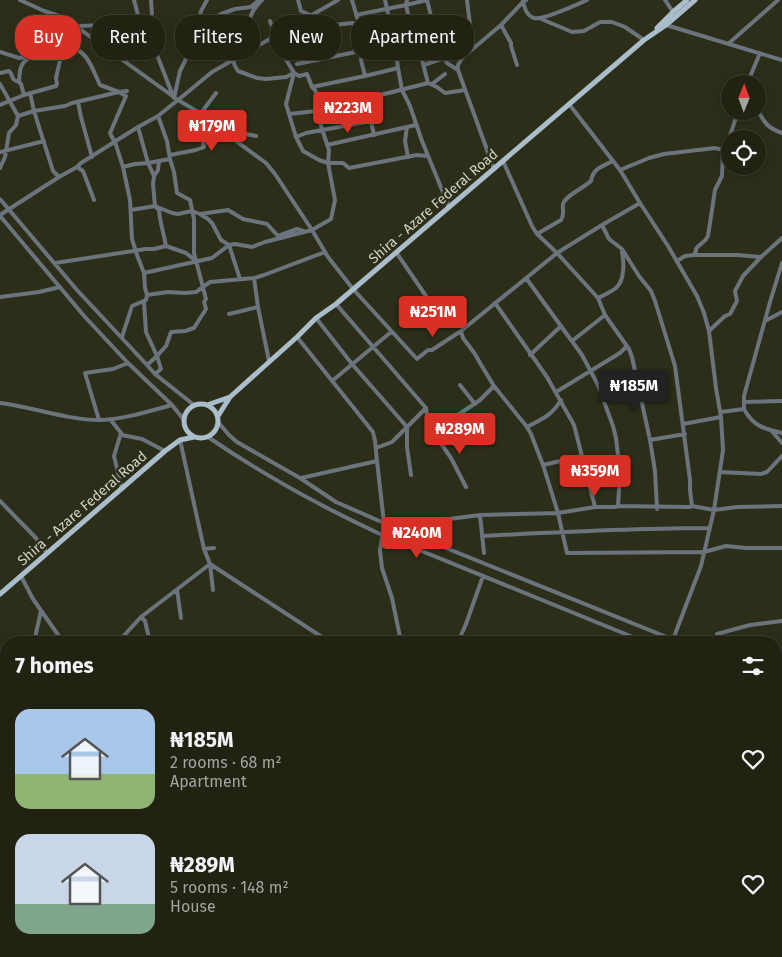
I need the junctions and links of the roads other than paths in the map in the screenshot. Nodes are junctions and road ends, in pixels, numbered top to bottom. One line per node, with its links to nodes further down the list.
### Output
1 (20, 0): 23 (street)
2 (134, 0): 24 (street)
3 (151, 0): 25 (street)
4 (207, 0): 26 (street)
5 (261, 0): 27 (street); 28 (street)
6 (298, 0): 29 (street)
7 (338, 0): 21 (street)
8 (352, 0): 32 (street)
9 (385, 0): 20 (street)
10 (407, 0): 19 (street)
11 (427, 0): 19 (street); 35 (street)
12 (467, 0): 36 (street)
13 (587, 0): 37 (street)
14 (665, 0): 22 (street)
15 (687, 0): 22 (main road, Shira - Azare Federal Road)
16 (695, 0): 39 (main road, Shira - Azare Federal Road)
17 (778, 0): 43 (street)
18 (524, 1): 37 (street); 38 (street)
19 (406, 5): 20 (street); 34 (street)
20 (387, 8): 32 (street); 33 (street)
21 (316, 12): 30 (street); 31 (street)
22 (673, 12): 41 (main road, Shira - Azare Federal Road)
23 (56, 15)
24 (138, 15)
25 (152, 15)
26 (200, 15)
27 (219, 15)
28 (252, 15)
29 (308, 15)
30 (312, 15)
31 (317, 15)
32 (356, 15)
33 (389, 15)
34 (408, 15)
35 (431, 15)
36 (469, 15)
37 (539, 18): 42 (street)
38 (501, 25): 44 (street); 66 (street)
39 (666, 25): 41 (main road, Shira - Azare Federal Road); 43 (street)
40 (81, 30): 86 (street)
41 (652, 34): 42 (main road, Shira - Azare Federal Road)
42 (644, 40): 90 (main road, Shira - Azare Federal Road)
43 (728, 44): 48 (street)
44 (474, 47)
45 (0, 52): 49 (street)
46 (81, 52): 82 (street)
47 (351, 53): 63 (street)
48 (760, 54): 62 (street); 73 (street)
49 (15, 57)
50 (27, 60): 75 (street)
51 (61, 60): 83 (street)
52 (159, 60): 86 (street)
53 (185, 60): 86 (street)
54 (233, 60): 71 (street); 86 (street)
55 (286, 60): 71 (street)
56 (361, 60): 74 (street)
57 (397, 60): 68 (street)
58 (422, 60): 64 (street)
59 (438, 60): 64 (street)
60 (445, 60): 67 (street)
61 (461, 60): 65 (street)
62 (782, 60)
63 (297, 64)
64 (424, 65): 76 (street)
65 (458, 65): 67 (street); 69 (street)
66 (518, 65)
67 (452, 66): 69 (street)
68 (398, 68): 74 (street); 79 (street)
69 (458, 70): 80 (street)
70 (0, 73): 75 (street)
71 (294, 73): 78 (street); 95 (street)
72 (445, 74): 76 (street)
73 (751, 75)
74 (365, 76): 78 (street)
75 (19, 82): 85 (street)
76 (430, 83): 79 (street); 80 (street)
77 (0, 84): 88 (street)
78 (312, 87): 93 (street)
79 (402, 90): 87 (street); 102 (street)
80 (465, 90): 129 (street)
81 (127, 91): 82 (street)
82 (119, 92): 89 (street); 112 (street)
83 (30, 93): 85 (street); 92 (street)
84 (216, 93): 94 (street)
85 (24, 95): 88 (street)
86 (176, 99): 94 (street); 98 (street)
87 (368, 99): 93 (street); 101 (street)
88 (10, 101): 91 (street); 97 (street)
89 (78, 102): 92 (street); 117 (street)
90 (568, 104): 122 (main road, Shira - Azare Federal Road); 123 (street)
91 (0, 105)
92 (34, 111): 97 (street); 111 (street)
93 (317, 111): 95 (street); 105 (street)
94 (199, 112): 99 (street); 119 (street)
95 (289, 114): 110 (street)
96 (221, 115): 99 (street)
97 (18, 116): 115 (street)
98 (158, 116): 103 (street); 119 (street)
99 (211, 120): 106 (street)
100 (762, 120): 107 (street)
101 (371, 121): 105 (street); 108 (street)
102 (416, 125): 104 (street); 118 (street)
103 (138, 127): 112 (street); 124 (street)
104 (406, 127): 108 (street); 120 (street)
105 (322, 129): 110 (street); 113 (street)
106 (229, 132): 109 (street); 145 (street)
107 (782, 133)
108 (374, 135): 113 (street)
109 (256, 136)
110 (296, 137): 125 (street)
111 (44, 141): 115 (street); 133 (street)
112 (115, 141): 117 (street); 128 (street)
113 (327, 145): 125 (street)
114 (721, 150): 130 (street)
115 (5, 151): 116 (street); 127 (street)
116 (0, 152)
117 (92, 156): 126 (street)
118 (428, 156): 120 (street); 138 (street)
119 (170, 157): 121 (street); 141 (street)
120 (408, 157): 125 (street)
121 (159, 161): 124 (street); 132 (street)
122 (503, 161): 129 (main road, Shira - Azare Federal Road); 147 (street)
123 (613, 161): 130 (street); 147 (street)
124 (148, 163): 128 (street); 132 (street)
125 (328, 163): 145 (street)
126 (78, 167): 133 (street); 135 (street)
127 (0, 168)
128 (123, 168): 140 (street)
129 (494, 169): 138 (main road, Shira - Azare Federal Road)
130 (620, 170): 136 (street)
131 (722, 175): 156 (street)
132 (154, 176): 137 (street)
133 (59, 177): 139 (street)
134 (0, 199): 139 (street)
135 (94, 200)
136 (640, 203): 144 (street); 159 (street)
137 (155, 206): 140 (street); 141 (street); 150 (street)
138 (449, 207): 154 (main road, Shira - Azare Federal Road)
139 (9, 209): 143 (street); 160 (street)
140 (131, 210): 152 (street)
141 (192, 211): 142 (street); 158 (street)
142 (200, 214): 146 (street); 149 (street)
143 (0, 215): 166 (street)
144 (602, 225): 151 (street); 155 (street)
145 (312, 230): 146 (street); 153 (street)
146 (304, 232): 149 (street)
147 (537, 234): 155 (street)
148 (782, 238): 157 (street)
149 (229, 245): 158 (street); 165 (street)
150 (166, 246): 152 (street); 158 (street)
151 (622, 249): 172 (street); 220 (street)
152 (135, 251): 160 (street); 162 (street)
153 (325, 252): 163 (street); 168 (street)
154 (396, 252): 168 (main road, Shira - Azare Federal Road); 170 (street)
155 (557, 253): 164 (street); 172 (street)
156 (694, 255): 157 (street); 159 (street)
157 (761, 257): 185 (street)
158 (197, 262): 162 (street); 167 (street)
159 (677, 262): 185 (street)
160 (54, 263): 186 (street)
161 (782, 263): 181 (street)
162 (144, 273): 169 (street)
163 (254, 278): 165 (street); 176 (street)
164 (526, 278): 175 (street); 182 (street)
165 (240, 279): 167 (street)
166 (60, 286): 171 (street); 194 (street)
167 (202, 287): 169 (street); 192 (street)
168 (353, 289): 174 (main road, Shira - Azare Federal Road); 183 (street)
169 (147, 295): 173 (street)
170 (426, 296)
171 (0, 297)
172 (598, 298): 179 (street)
173 (144, 302): 186 (street); 192 (street)
174 (336, 304): 180 (main road, Shira - Azare Federal Road); 190 (street)
175 (495, 304): 184 (street); 191 (street)
176 (258, 307): 178 (street); 193 (street)
177 (782, 312): 181 (street)
178 (229, 314)
179 (605, 316): 188 (street); 189 (street)
180 (316, 318): 187 (main road, Shira - Azare Federal Road); 195 (street)
181 (765, 321): 206 (street)
182 (562, 328): 188 (street); 191 (street)
183 (391, 332): 184 (street); 190 (street)
184 (462, 332): 201 (street)
185 (708, 332): 214 (street)
186 (122, 337): 196 (street)
187 (297, 337): 193 (main road, Shira - Azare Federal Road); 199 (street)
188 (572, 342): 197 (street)
189 (627, 346): 197 (street); 231 (street)
190 (372, 347): 195 (street); 212 (street)
191 (530, 354): 202 (street)
192 (157, 356): 196 (street); 198 (street)
193 (269, 361): 203 (main road, Shira - Azare Federal Road)
194 (128, 363): 209 (street); 218 (street)
195 (352, 364): 199 (street); 222 (street)
196 (147, 365): 198 (street)
197 (591, 370): 202 (street); 245 (street)
198 (155, 374): 210 (street)
199 (332, 381): 233 (street)
200 (460, 385): 208 (street)
201 (494, 386): 208 (street); 221 (street)
202 (556, 392): 204 (street)
203 (230, 397): 211 (main road, Shira - Azare Federal Road); 217 (main road, Shira - Azare Federal Road)
204 (561, 400): 221 (street); 235 (street)
205 (782, 401): 206 (street)
206 (744, 402): 213 (street)
207 (0, 403): 218 (street)
208 (474, 404): 224 (street)
209 (172, 405): 216 (street); 219 (street)
210 (194, 405): 211 (main road); 219 (main road)
211 (207, 405): 217 (main road)
212 (426, 408): 222 (street); 224 (street)
213 (744, 409): 214 (street); 223 (street)
214 (721, 412): 215 (street)
215 (721, 417): 220 (street); 239 (street)
216 (110, 419): 218 (street); 225 (street)
217 (218, 419): 229 (main road); 241 (street)
218 (100, 420)
219 (184, 423): 228 (main road); 230 (main road)
220 (683, 424): 227 (street)
221 (527, 426): 238 (street)
222 (407, 427): 233 (street); 240 (street)
223 (770, 430): 226 (street); 232 (street)
224 (435, 432): 242 (street)
225 (120, 433): 234 (street); 243 (street)
226 (782, 433)
227 (684, 434): 231 (street); 246 (street)
228 (194, 436): 229 (main road); 230 (main road, Shira - Azare Federal Road)
229 (208, 437): 257 (street)
230 (180, 440): 234 (main road, Shira - Azare Federal Road); 261 (street)
231 (650, 440): 249 (street)
232 (782, 443)
233 (376, 448): 237 (street)
234 (166, 451): 243 (main road, Shira - Azare Federal Road)
235 (582, 456): 238 (street); 248 (street)
236 (782, 456): 239 (street)
237 (376, 461): 241 (street); 253 (street)
238 (543, 466): 251 (street)
239 (720, 472): 250 (street)
240 (411, 476)
241 (300, 478): 253 (street)
242 (466, 487)
243 (122, 489): 263 (main road, Shira - Azare Federal Road)
244 (0, 501): 263 (street)
245 (618, 506): 248 (street); 249 (street)
246 (692, 506): 249 (street); 250 (street)
247 (782, 506): 250 (street)
248 (595, 507): 251 (street)
249 (657, 508)
250 (714, 510): 255 (street)
251 (558, 512): 252 (street); 256 (street)
252 (480, 515): 254 (street); 258 (street)
253 (384, 523): 257 (street); 284 (street)
254 (411, 524)
255 (710, 528): 256 (street); 262 (street)
256 (562, 531): 258 (street); 262 (street)
257 (382, 534): 267 (street); 281 (street)
258 (482, 536): 264 (street)
259 (214, 548): 261 (street)
260 (782, 548): 262 (street)
261 (204, 549): 265 (street)
262 (704, 552): 285 (street)
263 (47, 553): 266 (main road, Shira - Azare Federal Road)
264 (484, 553)
265 (210, 564): 268 (street); 269 (street); 280 (street)
266 (21, 576): 270 (main road, Shira - Azare Federal Road); 271 (street)
267 (483, 576): 282 (street); 283 (street)
268 (177, 590): 272 (street); 273 (street)
269 (213, 590)
270 (0, 594)
271 (41, 611): 276 (street); 277 (street)
272 (141, 617): 278 (street); 279 (street)
273 (181, 618)
274 (782, 621): 275 (street)
275 (717, 634)
276 (35, 636)
277 (59, 636)
278 (124, 636)
279 (148, 636)
280 (322, 636)
281 (400, 636)
282 (461, 636)
283 (630, 636)
284 (661, 636)
285 (675, 636)

